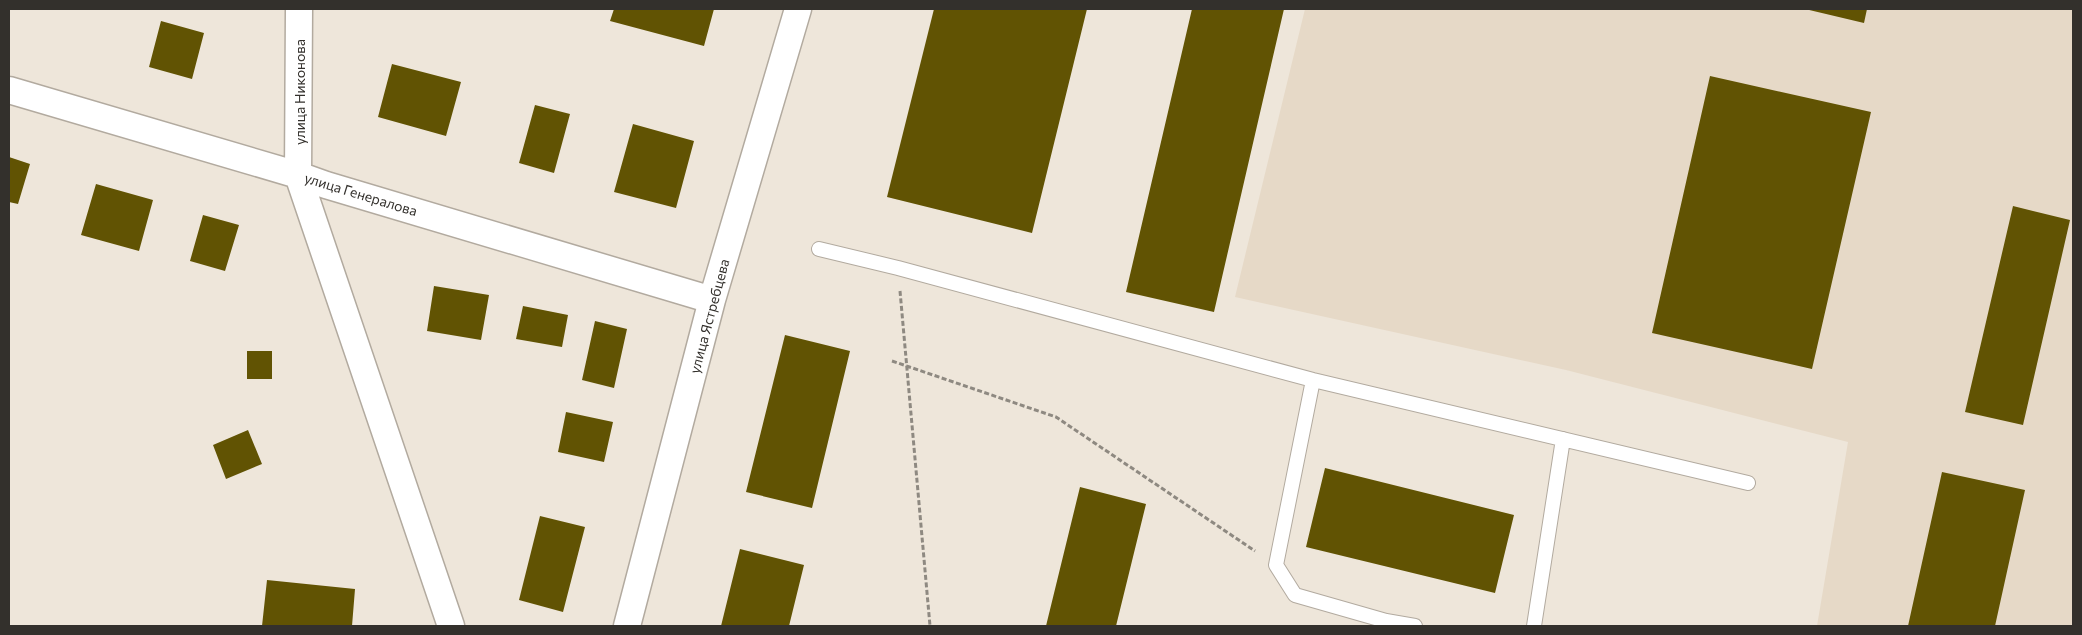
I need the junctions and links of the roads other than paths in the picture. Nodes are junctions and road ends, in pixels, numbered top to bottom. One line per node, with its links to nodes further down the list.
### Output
1 (299, 9): 4 (street, улица Никонова)
2 (798, 9): 6 (street, улица Ястребцева)
3 (9, 90): 4 (street, улица Генералова)
4 (298, 175): 6 (street, улица Генералова); 11 (street, улица Никонова)
5 (819, 250): 7 (lane)
6 (712, 300): 12 (street, улица Ястребцева)
7 (1313, 380): 8 (lane); 10 (lane)
8 (1563, 439): 9 (lane); 14 (lane)
9 (1748, 483)
10 (1385, 624): 13 (lane)
11 (451, 626)
12 (627, 626)
13 (1415, 626)
14 (1534, 626)

